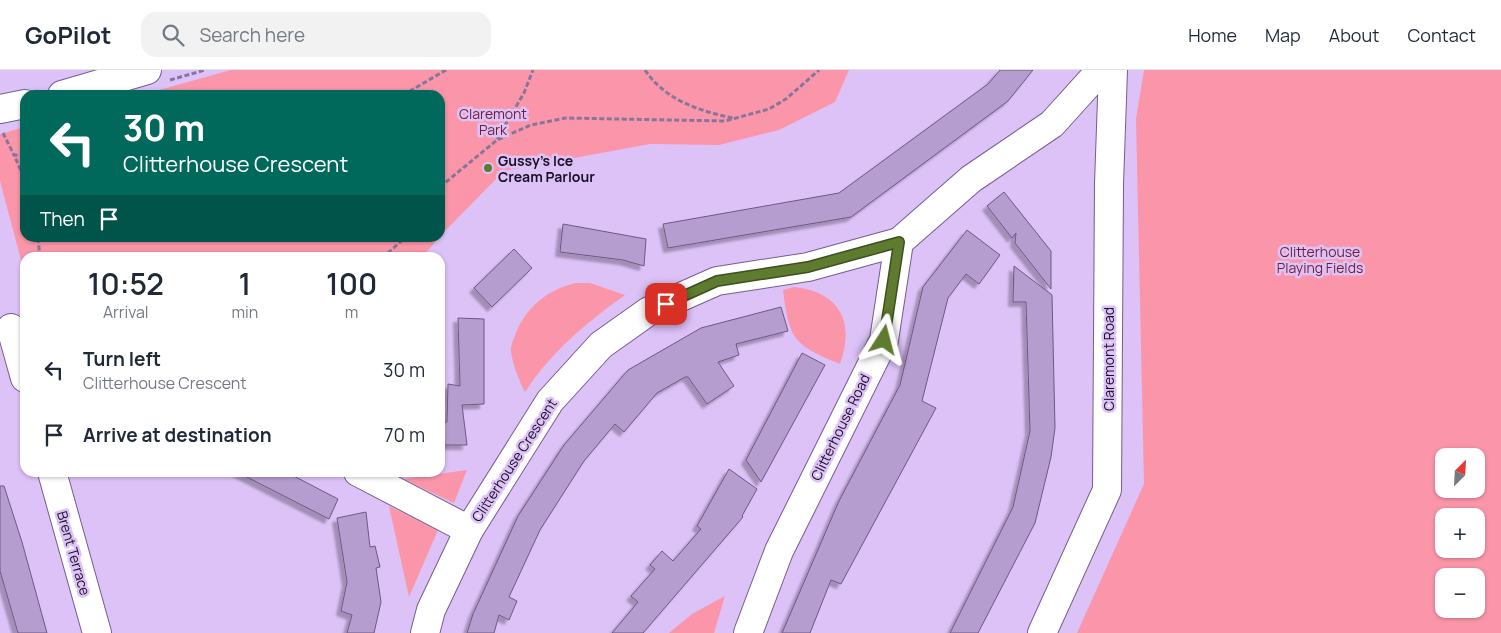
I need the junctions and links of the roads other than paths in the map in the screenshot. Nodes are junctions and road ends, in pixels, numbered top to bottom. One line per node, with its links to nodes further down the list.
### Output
1 (147, 70): 4 (street)
2 (1104, 70): 7 (street)
3 (1113, 70): 16 (street, Claremont Road)
4 (79, 90)
5 (20, 105): 6 (street)
6 (0, 109)
7 (899, 242): 12 (street, Clitterhouse Crescent); 15 (street, Clitterhouse Road)
8 (11, 328): 9 (street)
9 (20, 360)
10 (53, 477): 13 (street, Brent Terrace)
11 (368, 477): 12 (street)
12 (469, 530): 14 (street, Clitterhouse Crescent)
13 (97, 633)
14 (425, 633)
15 (748, 633)
16 (1042, 633)

